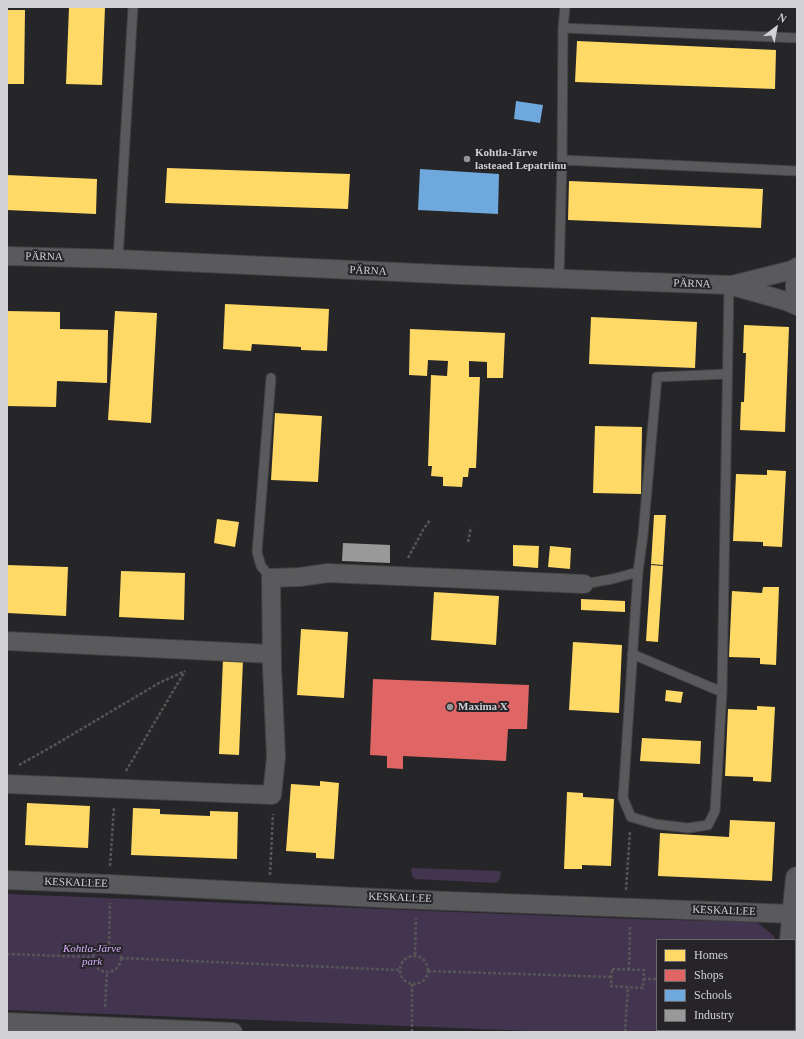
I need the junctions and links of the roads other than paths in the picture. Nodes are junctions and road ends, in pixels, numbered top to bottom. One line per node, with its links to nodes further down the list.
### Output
1 (133, 7): 8 (lane)
2 (565, 7): 3 (lane)
3 (563, 28): 4 (lane); 5 (lane)
4 (797, 38)
5 (562, 160): 6 (lane); 10 (lane)
6 (797, 171)
7 (7, 256): 8 (street, PÄRNA)
8 (118, 259): 10 (street, PÄRNA)
9 (797, 267): 12 (street, PÄRNA)
10 (559, 279): 12 (street, PÄRNA)
11 (797, 284): 13 (main road)
12 (729, 285): 14 (street, PÄRNA); 15 (lane)
13 (797, 288)
14 (797, 306)
15 (727, 374): 17 (lane); 23 (lane)
16 (271, 378): 18 (lane)
17 (638, 572): 19 (lane); 22 (lane)
18 (271, 578): 19 (street); 21 (street)
19 (584, 584)
20 (7, 641): 21 (street)
21 (272, 654): 24 (street)
22 (632, 654): 23 (lane); 23 (lane)
23 (722, 692)
24 (7, 784)
25 (797, 878): 27 (main road)
26 (7, 880): 27 (street, KESKALLEE)
27 (795, 916): 28 (main road)
28 (791, 939)
29 (7, 1022): 30 (street)
30 (107, 1029): 31 (street)
31 (232, 1032)

